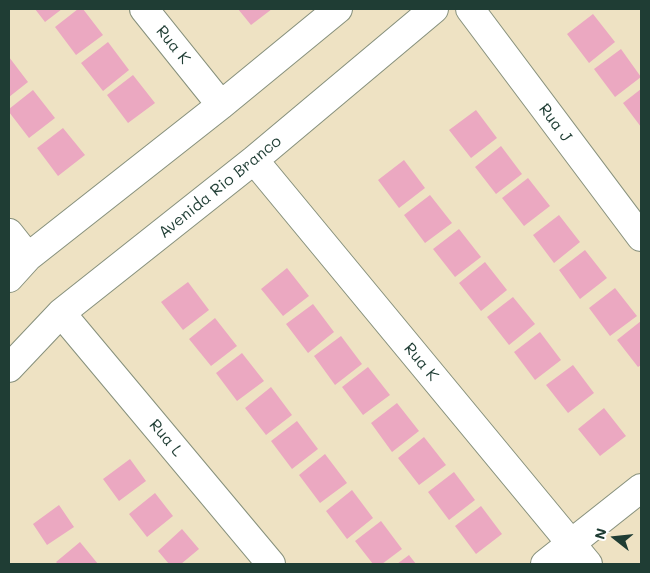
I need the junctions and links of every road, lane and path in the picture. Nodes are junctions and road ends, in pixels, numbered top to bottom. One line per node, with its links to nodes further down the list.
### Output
1 (144, 9): 5 (street, Rua K)
2 (338, 9): 5 (street)
3 (434, 9): 6 (street, Avenida Rio Branco)
4 (470, 9): 8 (street, Rua J)
5 (221, 105): 9 (street)
6 (254, 160): 11 (street, Avenida Rio Branco); 14 (street, Rua K)
7 (9, 233): 9 (street)
8 (641, 237)
9 (28, 257): 10 (street)
10 (9, 278)
11 (61, 313): 12 (street, Avenida Rio Branco); 15 (street, Rua L)
12 (9, 368)
13 (641, 488): 14 (street)
14 (571, 543): 16 (street); 17 (street, Rua K)
15 (271, 564)
16 (545, 564)
17 (588, 564)

